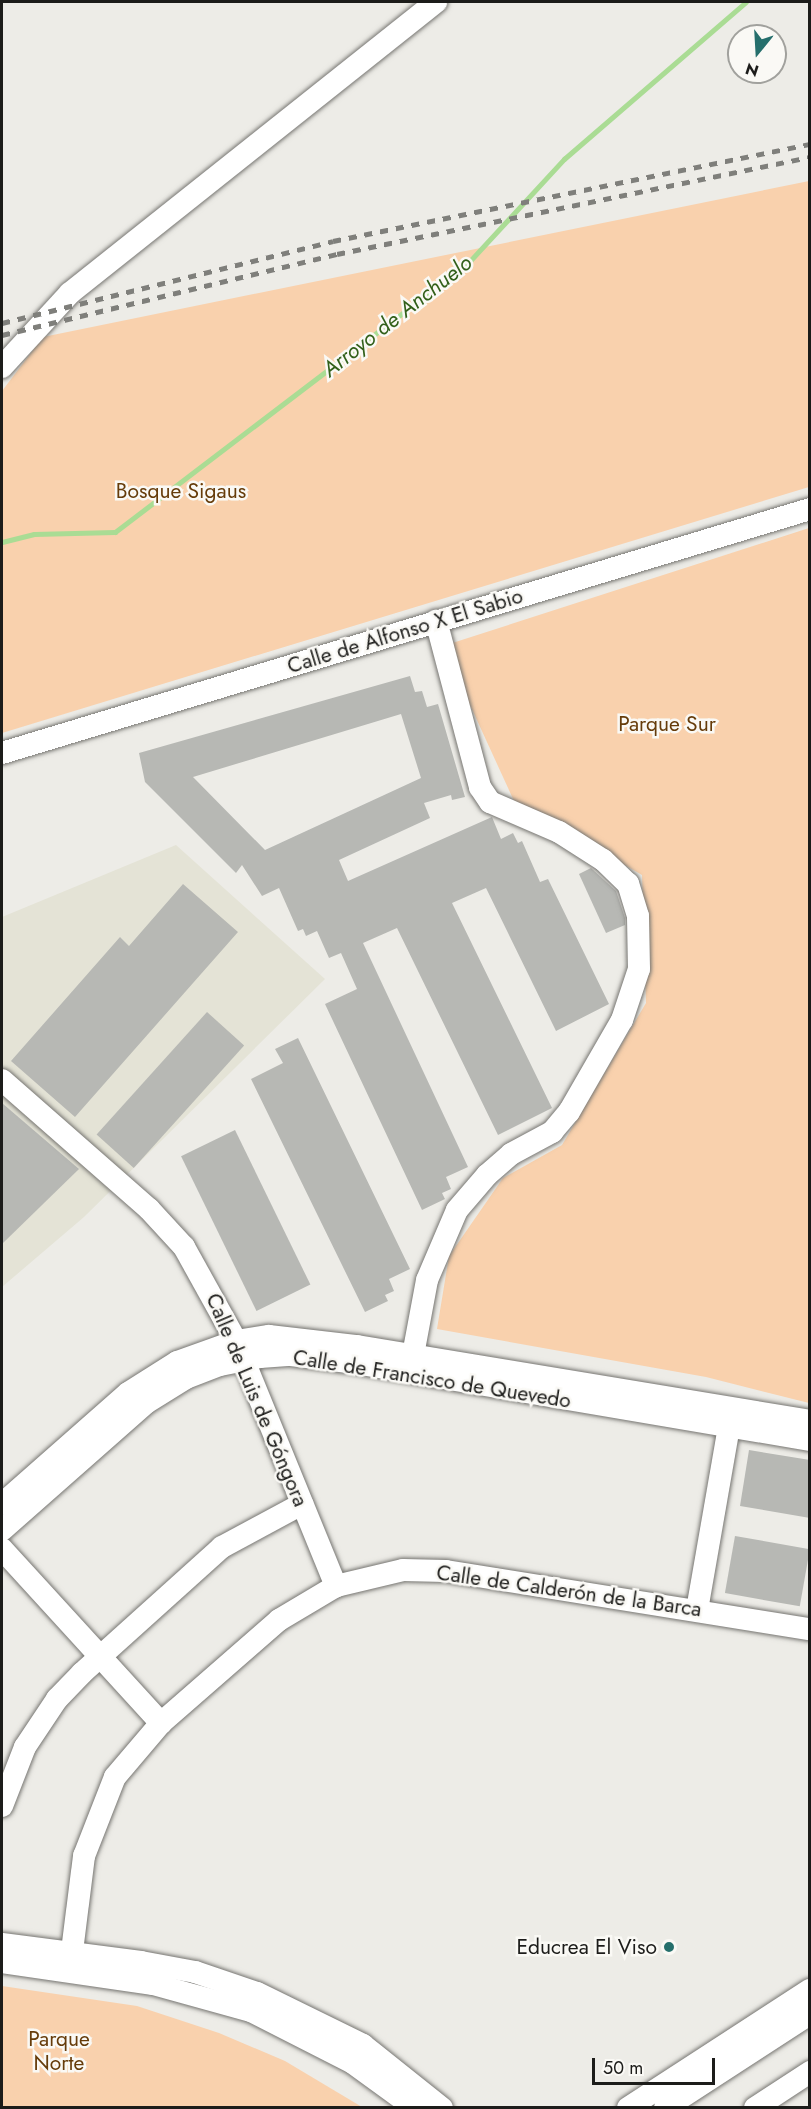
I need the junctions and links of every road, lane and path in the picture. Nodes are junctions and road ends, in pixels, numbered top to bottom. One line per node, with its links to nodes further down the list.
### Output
1 (436, 2): 2 (street)
2 (2, 367)
3 (810, 509): 4 (street, Calle de Alfonso X El Sabio)
4 (436, 621): 5 (street, Calle de Alfonso X El Sabio); 8 (street)
5 (2, 753)
6 (2, 1080): 7 (street, Calle de Luis de Góngora)
7 (239, 1351): 8 (street, Calle de Francisco de Quevedo); 10 (street, Calle de Francisco de Quevedo); 12 (street, Calle de Francisco de Quevedo); 13 (street, Calle de Luis de Góngora); 14 (street, Calle de Francisco de Quevedo)
8 (413, 1355): 9 (street, Calle de Francisco de Quevedo)
9 (810, 1421)
10 (729, 1427): 11 (street, Calle de Francisco de Quevedo); 17 (street)
11 (810, 1440)
12 (2, 1504)
13 (302, 1504): 16 (street, Calle de Luis de Góngora); 19 (street)
14 (2, 1530)
15 (2, 1549): 19 (street)
16 (336, 1586): 17 (street, Calle de Calderón de la Barca); 20 (street, Calle de Calderón de la Barca)
17 (697, 1610): 18 (street, Calle de Calderón de la Barca)
18 (810, 1629)
19 (100, 1656): 20 (street); 21 (street)
20 (161, 1723): 23 (street, Calle de Calderón de la Barca)
21 (2, 1806)
22 (2, 1944): 23 (street)
23 (72, 1952): 29 (street)
24 (2, 1962): 28 (street)
25 (810, 1990): 30 (street)
26 (810, 2014): 31 (street)
27 (810, 2072): 32 (street)
28 (415, 2108)
29 (442, 2108)
30 (628, 2108)
31 (665, 2108)
32 (755, 2108)

